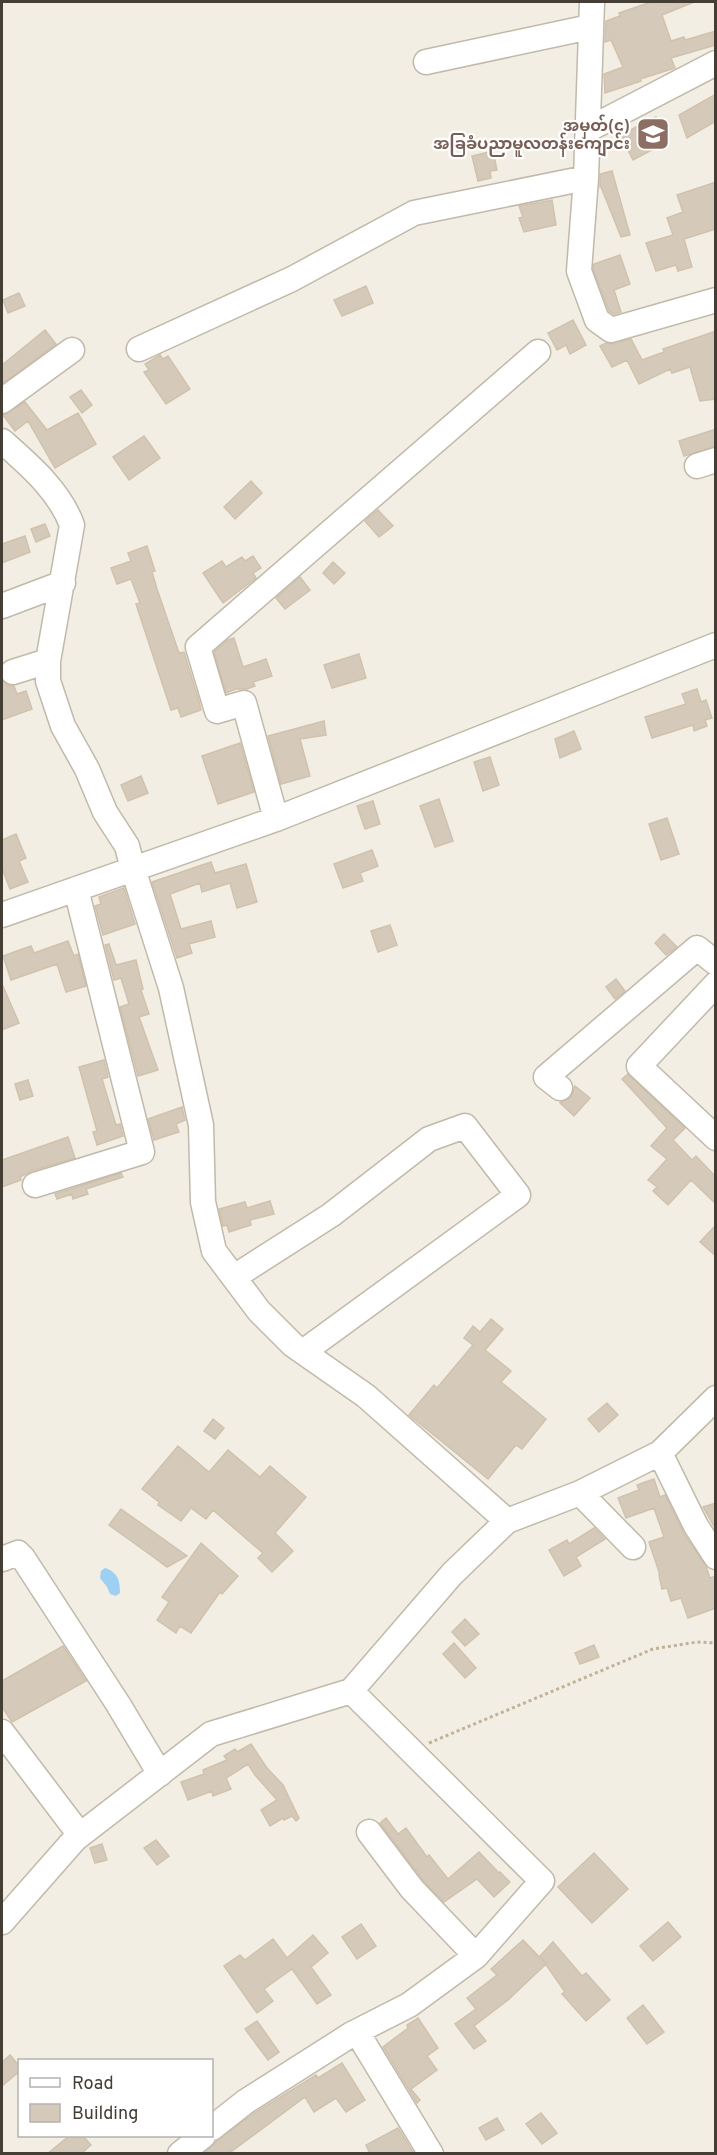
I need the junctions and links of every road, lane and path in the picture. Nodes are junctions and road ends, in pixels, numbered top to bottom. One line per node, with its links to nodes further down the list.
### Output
1 (612, 2): 2 (street)
2 (591, 14): 3 (street); 5 (street)
3 (426, 62)
4 (716, 63): 5 (street)
5 (587, 130): 6 (street)
6 (586, 178): 7 (street); 8 (street)
7 (716, 300)
8 (139, 349)
9 (72, 350): 11 (street)
10 (538, 352): 18 (street)
11 (2, 401)
12 (2, 441): 13 (street)
13 (63, 583): 14 (street); 16 (street)
14 (2, 606)
15 (716, 645): 18 (street)
16 (48, 661): 17 (street); 19 (street)
17 (13, 672)
18 (276, 819): 19 (street)
19 (133, 868): 20 (street); 27 (street)
20 (76, 889): 21 (street); 26 (street)
21 (2, 915)
22 (716, 963): 24 (street)
23 (716, 984): 25 (street)
24 (560, 1088)
25 (716, 1138)
26 (35, 1185)
27 (234, 1277): 28 (street); 28 (street)
28 (303, 1352): 32 (street)
29 (716, 1398): 30 (street)
30 (660, 1453): 31 (street); 34 (street)
31 (580, 1493): 32 (street); 33 (street)
32 (507, 1521): 37 (street)
33 (633, 1547)
34 (716, 1557)
35 (2, 1559): 40 (street)
36 (716, 1643): 39 (path)
37 (351, 1691): 39 (street); 40 (street)
38 (2, 1732): 42 (street)
39 (411, 1751): 44 (street)
40 (160, 1774): 42 (street)
41 (369, 1832): 44 (street)
42 (80, 1835): 43 (street)
43 (2, 1922)
44 (476, 1956): 45 (street)
45 (357, 2032): 46 (street); 49 (street)
46 (213, 2127)
47 (202, 2137): 48 (street)
48 (180, 2154)
49 (430, 2154)

